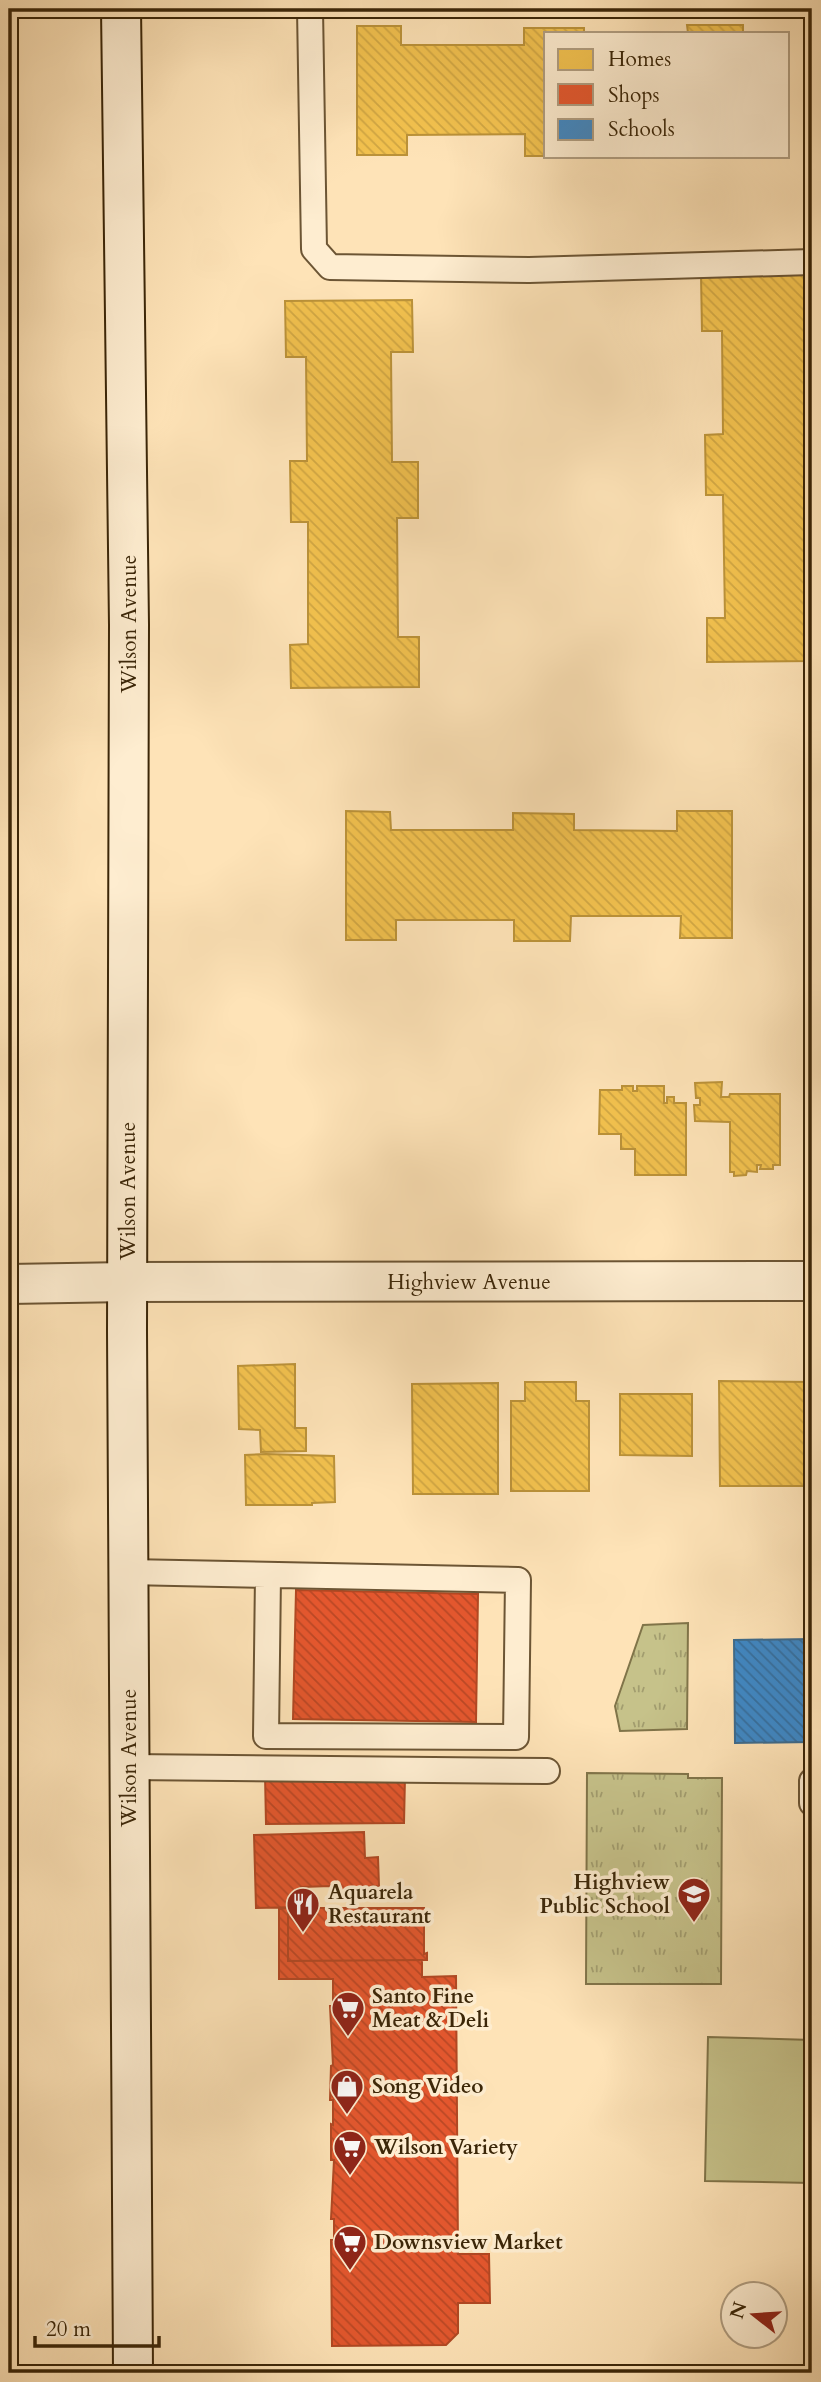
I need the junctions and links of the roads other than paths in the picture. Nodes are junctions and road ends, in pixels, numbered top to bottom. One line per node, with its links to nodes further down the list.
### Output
1 (121, 9): 5 (main road, Wilson Avenue)
2 (310, 9): 3 (lane)
3 (812, 262)
4 (812, 1281): 5 (main road, Highview Avenue)
5 (127, 1282): 6 (main road, Highview Avenue); 7 (main road, Wilson Avenue)
6 (9, 1284)
7 (128, 1572): 8 (lane); 9 (main road, Wilson Avenue)
8 (268, 1575): 8 (lane)
9 (130, 1767): 10 (lane); 13 (main road, Wilson Avenue)
10 (547, 1771)
11 (812, 1781): 12 (lane)
12 (812, 1803)
13 (133, 2373)

